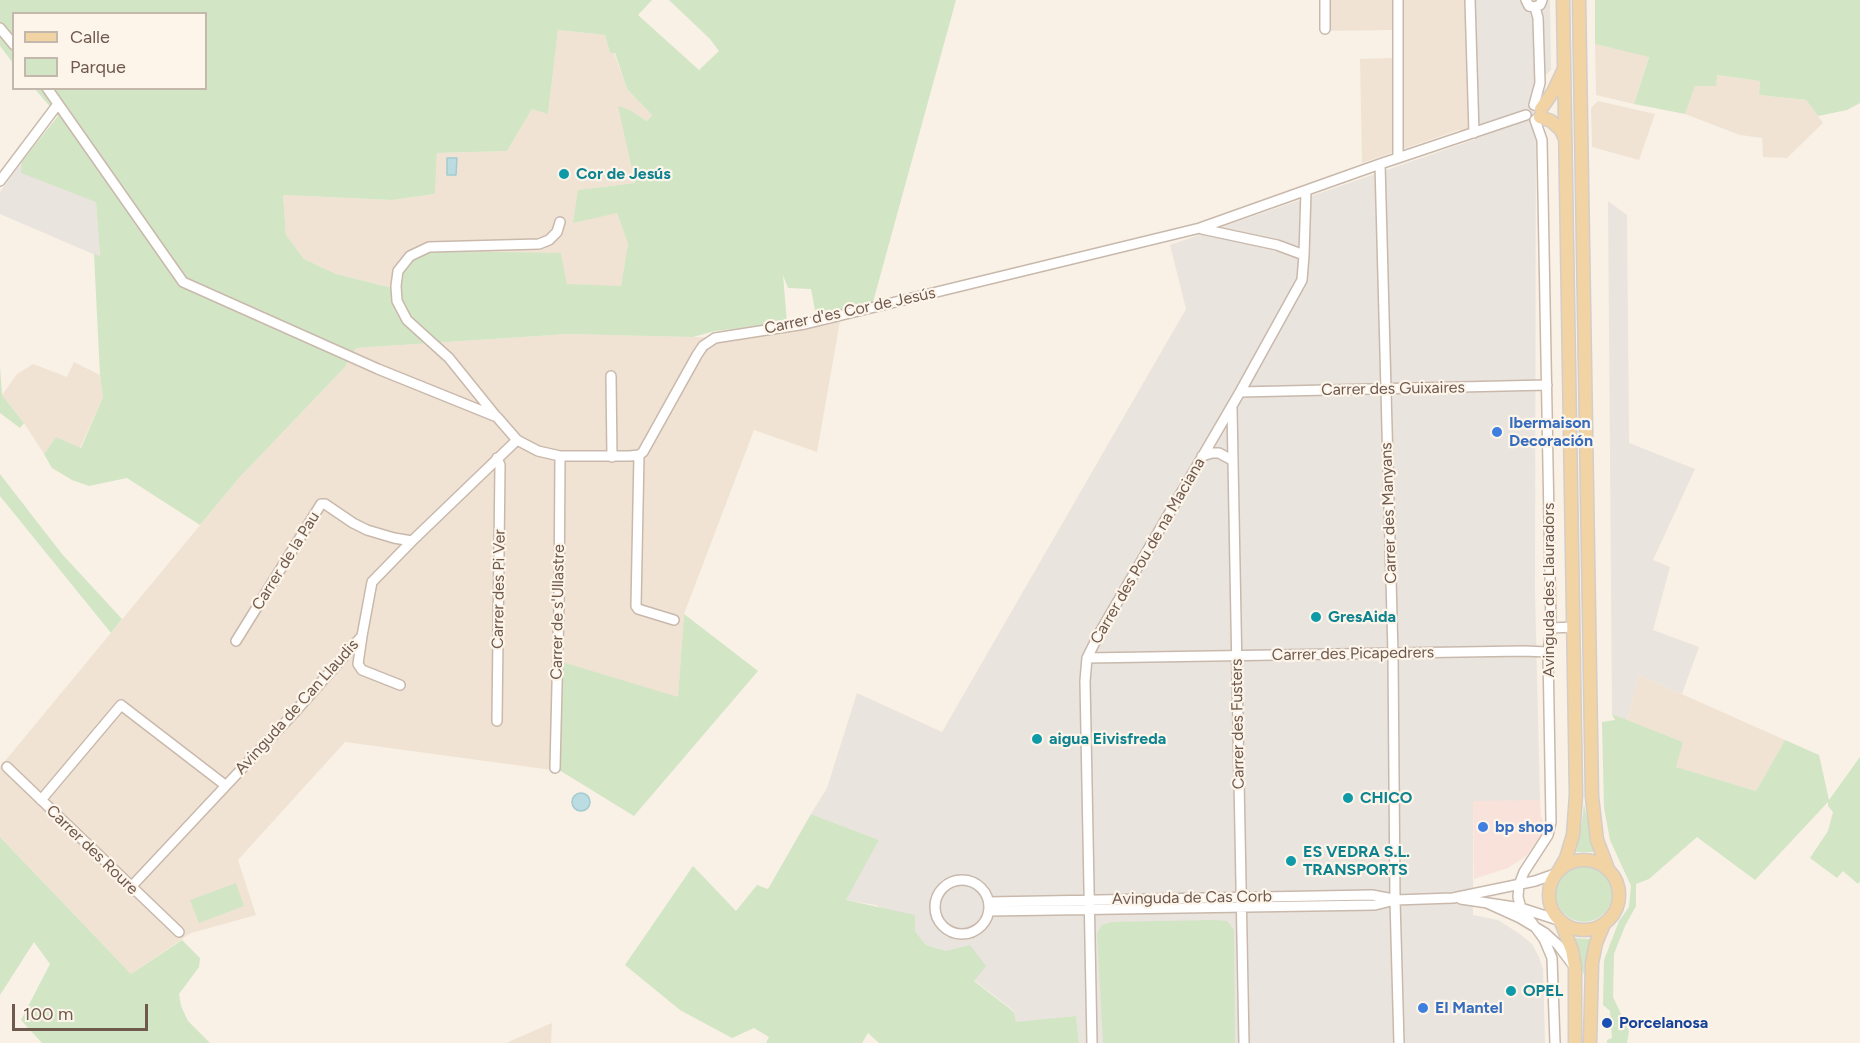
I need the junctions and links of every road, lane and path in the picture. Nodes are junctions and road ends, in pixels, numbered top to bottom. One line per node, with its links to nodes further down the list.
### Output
1 (1325, 0): 9 (street)
2 (1398, 0): 17 (street)
3 (1470, 0): 15 (street)
4 (1526, 0): 7 (street)
5 (1563, 0): 11 (main road)
6 (1579, 1): 53 (main road)
7 (1539, 4): 14 (street)
8 (0, 28): 10 (street)
9 (1325, 29)
10 (12, 43)
11 (1564, 68): 14 (main road); 16 (main road)
12 (48, 90): 13 (street)
13 (58, 104): 19 (street); 29 (street)
14 (1537, 113): 15 (street); 16 (main road); 25 (street, Avinguda des Llauradors)
15 (1473, 133): 17 (street, Carrer d'es Cor de Jesús)
16 (1565, 139): 39 (main road)
17 (1398, 158): 18 (street, Carrer d'es Cor de Jesús)
18 (1380, 164): 20 (street, Carrer d'es Cor de Jesús); 26 (street, Carrer des Manyans)
19 (0, 181)
20 (1306, 191): 22 (street, Carrer d'es Cor de Jesús); 23 (street, Carrer des Pou de na Maciana)
21 (560, 222): 29 (street)
22 (1200, 228): 23 (street); 31 (street, Carrer d'es Cor de Jesús)
23 (1304, 255): 27 (street, Carrer des Pou de na Maciana)
24 (610, 376): 33 (street)
25 (1547, 385): 26 (street, Carrer des Guixaires); 40 (street, Avinguda des Llauradors)
26 (1386, 390): 27 (street, Carrer des Guixaires); 44 (street, Carrer des Manyans)
27 (1240, 392): 28 (street, Carrer des Pou de na Maciana)
28 (1232, 405): 34 (street, Carrer des Pou de na Maciana); 36 (street, Carrer des Fusters)
29 (497, 417): 30 (street)
30 (517, 440): 32 (street); 35 (street, Avinguda de Can Llaudis)
31 (639, 455): 33 (street); 38 (street)
32 (560, 456): 33 (street); 50 (street, Carrer de s'Ullastre)
33 (612, 456)
34 (1202, 456): 36 (street); 46 (street, Carrer des Pou de na Maciana)
35 (497, 458): 37 (street, Avinguda de Can Llaudis); 48 (street, Carrer des Pi Ver)
36 (1232, 460): 45 (street, Carrer des Fusters)
37 (412, 541): 41 (street, Avinguda de Can Llaudis); 42 (street, Carrer de la Pau)
38 (674, 620)
39 (1574, 627): 40 (street); 54 (main road)
40 (1551, 628): 43 (street, Avinguda des Llauradors)
41 (362, 636): 47 (street); 51 (street, Avinguda de Can Llaudis)
42 (236, 641)
43 (1548, 652): 44 (street, Carrer des Picapedrers); 55 (street, Avinguda des Llauradors)
44 (1393, 654): 45 (street, Carrer des Picapedrers); 60 (street, Carrer des Manyans)
45 (1236, 655): 46 (street, Carrer des Picapedrers); 57 (street, Carrer des Fusters)
46 (1087, 658): 59 (street, Carrer des Pou de na Maciana)
47 (400, 685)
48 (497, 721)
49 (7, 766): 52 (street, Carrer des Roure)
50 (555, 768)
51 (225, 785): 52 (street); 56 (street, Avinguda de Can Llaudis)
52 (41, 800): 56 (street, Carrer des Roure)
53 (1608, 869): 54 (main road); 67 (main road)
54 (1557, 872): 55 (street); 66 (main road)
55 (1519, 885): 58 (street); 64 (street)
56 (131, 887): 69 (street, Carrer des Roure)
57 (1241, 897): 59 (street, Avinguda de Cas Corb); 60 (street, Avinguda de Cas Corb); 63 (street, Carrer des Fusters)
58 (1453, 898): 60 (street, Avinguda de Cas Corb); 61 (street)
59 (1090, 899): 62 (street, Avinguda de Cas Corb); 65 (street, Carrer des Pou de na Maciana)
60 (1395, 900): 63 (street, Avinguda de Cas Corb); 73 (street, Carrer des Manyans)
61 (1487, 903): 64 (street); 68 (street)
62 (989, 907): 62 (street); 65 (street, Avinguda de Cas Corb)
63 (1241, 908): 65 (street, Avinguda de Cas Corb); 72 (street, Carrer des Fusters)
64 (1521, 908): 66 (street); 68 (street)
65 (1090, 910): 71 (street, Carrer des Pou de na Maciana)
66 (1559, 921): 67 (main road); 70 (main road)
67 (1604, 924): 76 (main road)
68 (1539, 929): 70 (street); 74 (street)
69 (179, 932)
70 (1575, 967): 75 (main road)
71 (1092, 1043)
72 (1244, 1043)
73 (1399, 1043)
74 (1555, 1043)
75 (1575, 1043)
76 (1590, 1043)

